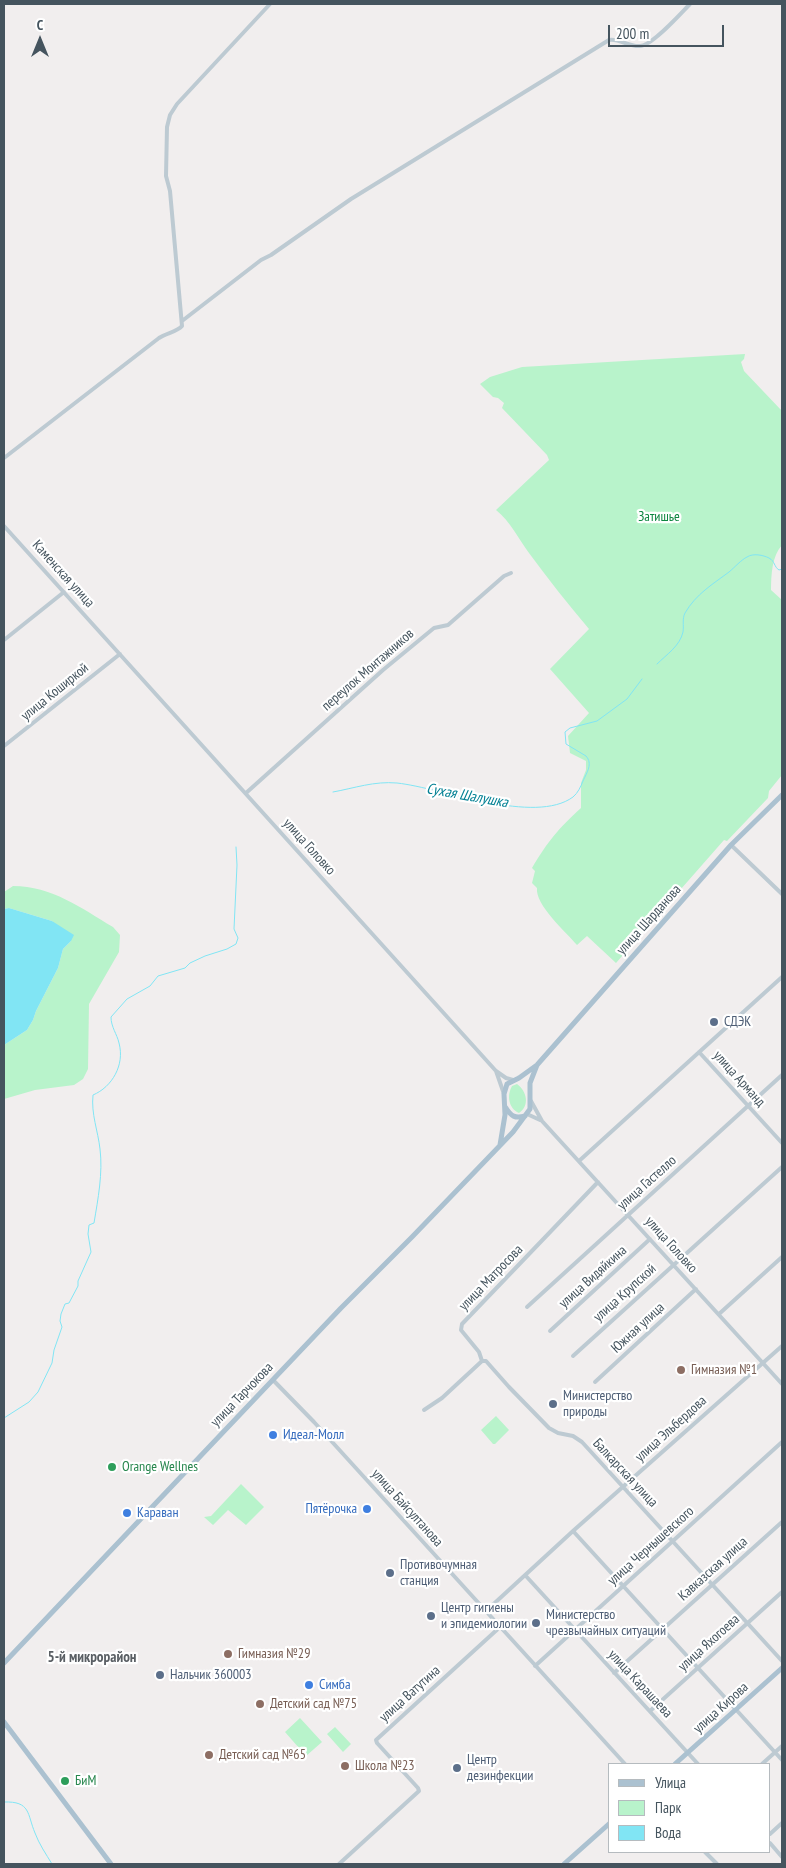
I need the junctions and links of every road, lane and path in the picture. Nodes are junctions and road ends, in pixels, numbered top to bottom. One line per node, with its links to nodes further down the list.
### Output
1 (270, 4): 3 (street)
2 (690, 4): 3 (street)
3 (182, 321): 4 (street)
4 (4, 458)
5 (4, 526): 7 (street, Каменская улица)
6 (511, 573): 12 (street, переулок Монтажников)
7 (64, 592): 8 (street, Каменская улица); 9 (street)
8 (106, 638): 10 (street, улица Головко)
9 (4, 640)
10 (120, 654): 11 (street, улица Коширкой); 12 (street, улица Головко)
11 (4, 746)
12 (246, 793): 19 (street, улица Головко)
13 (782, 795): 14 (main road, улица Шарданова)
14 (732, 845): 15 (street); 18 (main road, улица Шарданова)
15 (782, 894)
16 (782, 977): 17 (street)
17 (699, 1052): 25 (street, улица Арманд); 31 (street)
18 (537, 1065): 21 (main road); 22 (main road)
19 (496, 1071): 21 (street); 23 (street)
20 (782, 1075): 25 (street, улица Гастелло)
21 (514, 1080): 22 (main road); 23 (main road)
22 (529, 1089): 24 (main road)
23 (504, 1094): 26 (main road)
24 (531, 1101): 27 (main road); 28 (street)
25 (748, 1106): 29 (street, улица Арманд); 34 (street, улица Гастелло)
26 (506, 1107): 27 (main road); 30 (main road)
27 (526, 1115): 28 (street); 30 (main road, улица Тарчокова)
28 (542, 1121): 31 (street, улица Головко)
29 (782, 1143)
30 (500, 1146): 46 (main road, улица Тарчокова)
31 (579, 1161): 33 (street, улица Головко)
32 (782, 1167): 37 (street, улица Крупской)
33 (598, 1182): 34 (street, улица Головко); 44 (street, улица Матросова)
34 (628, 1215): 35 (street, улица Головко); 39 (street, улица Гастелло)
35 (650, 1239): 37 (street, улица Головко); 41 (street, улица Видяйкина)
36 (782, 1257): 40 (street)
37 (674, 1265): 38 (street, улица Головко); 43 (street, улица Крупской)
38 (696, 1290): 40 (street, улица Головко); 47 (street, Южная улица)
39 (527, 1308)
40 (719, 1314): 45 (street, улица Головко)
41 (550, 1331)
42 (782, 1346): 45 (street, улица Эльбердова)
43 (573, 1356)
44 (482, 1361): 49 (street); 51 (street, Балкарская улица)
45 (763, 1363): 48 (street, улица Головко); 51 (street, улица Эльбердова)
46 (273, 1380): 59 (street, улица Байсултанова); 65 (main road, улица Тарчокова)
47 (595, 1382)
48 (782, 1384)
49 (424, 1410)
50 (782, 1442): 54 (street, улица Чернышевского)
51 (623, 1487): 53 (street, улица Эльбердова); 54 (street, Балкарская улица)
52 (782, 1522): 56 (street, Кавказская улица)
53 (573, 1531): 55 (street, улица Эльбердова); 57 (street)
54 (673, 1542): 56 (street, Балкарская улица); 57 (street, улица Чернышевского)
55 (525, 1575): 59 (street, улица Эльбердова); 63 (street, улица Карашаева)
56 (712, 1585): 60 (street, Балкарская улица); 62 (street, Кавказская улица)
57 (623, 1586): 62 (street); 63 (street, улица Чернышевского)
58 (782, 1592): 60 (street, улица Яхогоева)
59 (486, 1611): 61 (street, улица Байсултанова)
60 (748, 1623): 64 (street, Балкарская улица); 67 (street, улица Яхогоева)
61 (500, 1627): 66 (street, улица Байсултанова); 88 (street, улица Ватутина)
62 (662, 1628): 67 (street); 69 (street, Кавказская улица)
63 (576, 1630): 66 (street, улица Чернышевского); 69 (street, улица Карашаева)
64 (782, 1661)
65 (4, 1663)
66 (536, 1666): 77 (street, улица Байсултанова)
67 (698, 1668): 70 (street); 71 (street, улица Яхогоева)
68 (782, 1668): 70 (main road, улица Кирова)
69 (614, 1674): 71 (street, улица Карашаева)
70 (737, 1709): 74 (street); 75 (main road, улица Кирова)
71 (650, 1711): 75 (street, улица Карашаева)
72 (4, 1722): 87 (main road)
73 (782, 1746): 74 (street)
74 (775, 1752): 76 (street); 80 (street)
75 (687, 1753): 78 (main road, улица Кирова); 79 (street, улица Карашаева)
76 (782, 1760)
77 (624, 1763)
78 (676, 1763)
79 (697, 1763)
80 (763, 1763)
81 (782, 1823): 83 (street)
82 (608, 1824): 89 (main road)
83 (771, 1833)
84 (771, 1845): 86 (street)
85 (706, 1853): 90 (street)
86 (782, 1857)
87 (111, 1864)
88 (339, 1864)
89 (564, 1864)
90 (717, 1864)

